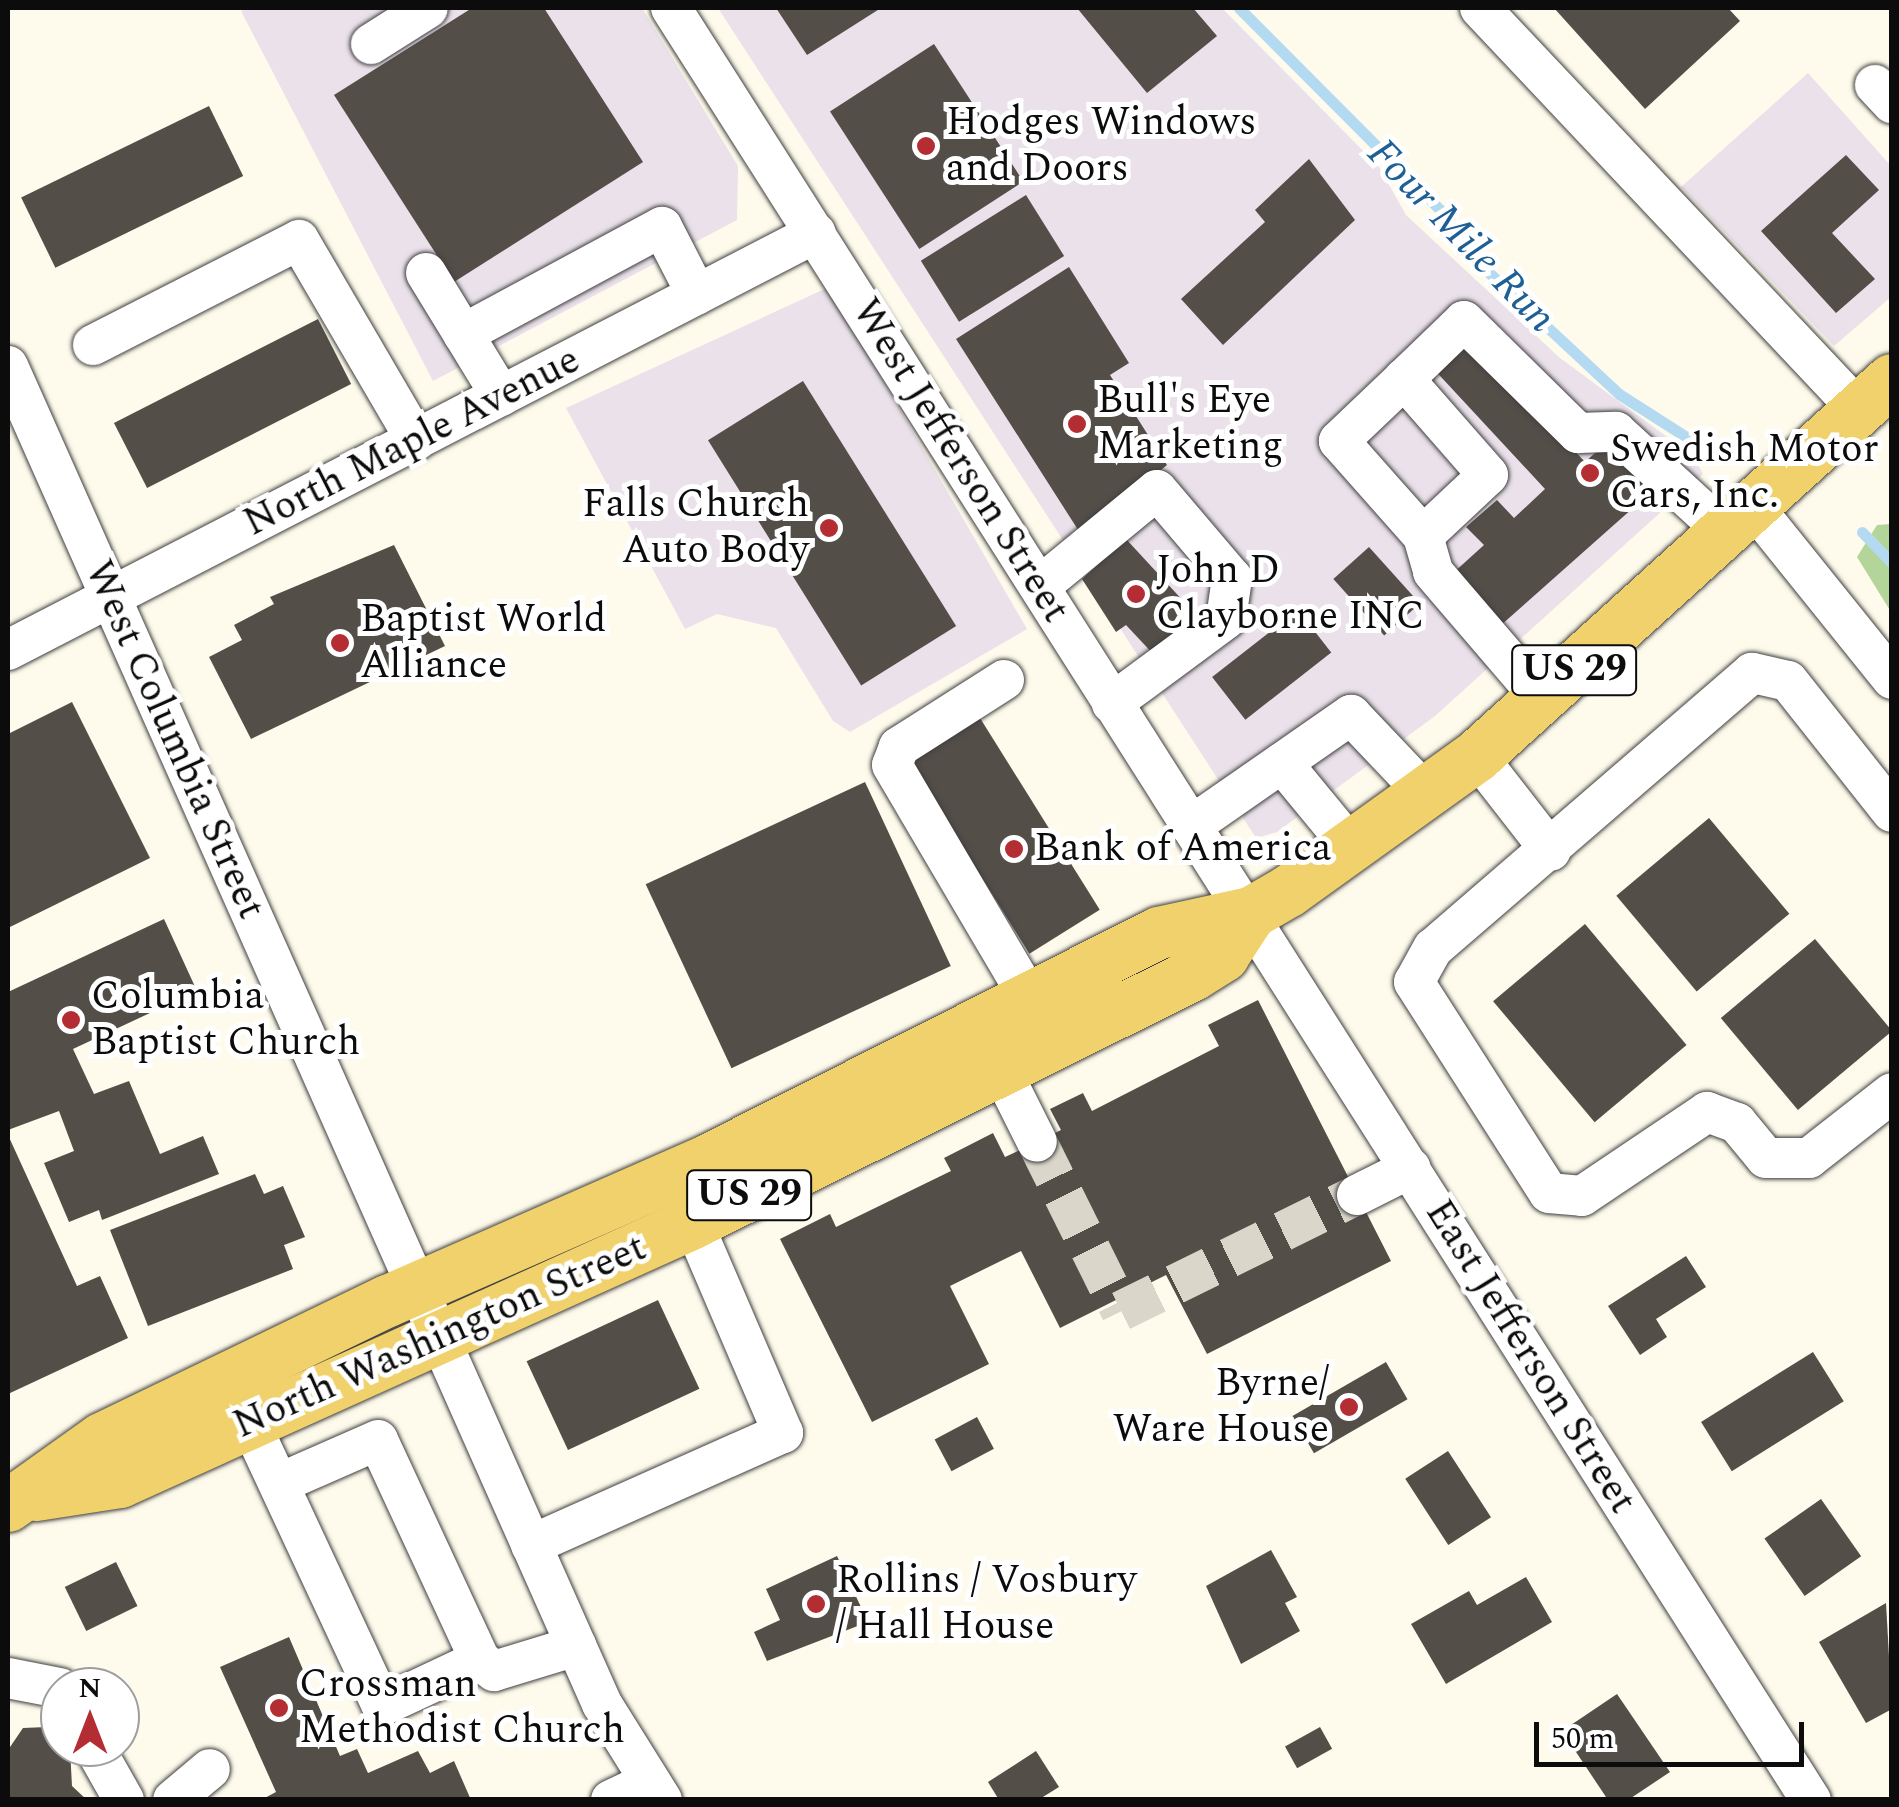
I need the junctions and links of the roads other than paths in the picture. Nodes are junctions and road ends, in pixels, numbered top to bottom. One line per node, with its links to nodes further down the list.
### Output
1 (428, 8): 4 (street)
2 (671, 8): 5 (street, West Jefferson Street)
3 (1480, 8): 13 (street)
4 (371, 44)
5 (816, 233): 7 (street, North Maple Avenue); 17 (street, West Jefferson Street)
6 (426, 273): 8 (street)
7 (697, 295): 8 (street); 12 (street, North Maple Avenue)
8 (464, 334): 12 (street)
9 (93, 345): 14 (street)
10 (8, 366): 18 (street, West Columbia Street)
11 (1404, 379): 15 (street); 16 (street); 16 (street)
12 (501, 396): 14 (street, North Maple Avenue)
13 (1875, 396): 15 (main road, North Washington Street / US 29)
14 (416, 440): 18 (street, North Maple Avenue)
15 (1739, 519): 20 (street); 22 (main road, North Washington Street / US 29)
16 (1423, 536): 22 (street)
17 (1040, 586): 23 (street, West Jefferson Street); 23 (street)
18 (111, 598): 19 (street, North Maple Avenue); 40 (street, West Columbia Street)
19 (8, 650)
20 (1892, 678)
21 (1004, 680): 32 (street)
22 (1542, 699): 24 (main road, North Washington Street / US 29)
23 (1112, 703): 28 (street, West Jefferson Street)
24 (1477, 756): 26 (main road, North Washington Street / US 29); 30 (street)
25 (1282, 763): 26 (street); 28 (street); 29 (street)
26 (1427, 795): 29 (main road, North Washington Street / US 29)
27 (1892, 812): 30 (street)
28 (1191, 826): 31 (street, West Jefferson Street)
29 (1353, 849): 31 (main road, North Washington Street / US 29)
30 (1551, 851): 35 (street)
31 (1251, 914): 32 (main road, North Washington Street / US 29); 33 (main road, North Washington Street / US 29); 37 (street, East Jefferson Street)
32 (1030, 998): 33 (main road); 40 (main road, North Washington Street / US 29)
33 (1056, 1043): 34 (main road, North Washington Street / US 29)
34 (1001, 1070): 36 (street); 39 (main road, North Washington Street / US 29)
35 (1892, 1092)
36 (1037, 1142)
37 (1410, 1168): 38 (street); 56 (street, East Jefferson Street)
38 (1357, 1195)
39 (693, 1223): 41 (main road, North Washington Street / US 29); 45 (street)
40 (416, 1288): 41 (street, West Columbia Street); 44 (main road, North Washington Street / US 29)
41 (437, 1335): 42 (main road, North Washington Street / US 29); 45 (street, West Columbia Street)
42 (250, 1423): 43 (street); 44 (main road, North Washington Street / US 29)
43 (280, 1483): 47 (street); 47 (street)
44 (19, 1501)
45 (531, 1544): 46 (street, West Columbia Street)
46 (576, 1646): 47 (street); 52 (street, West Columbia Street)
47 (480, 1660)
48 (8, 1678): 49 (street)
49 (40, 1684)
50 (105, 1767): 53 (street)
51 (210, 1769): 54 (street)
52 (656, 1791): 55 (street)
53 (124, 1800)
54 (174, 1800)
55 (611, 1800)
56 (1812, 1800)

